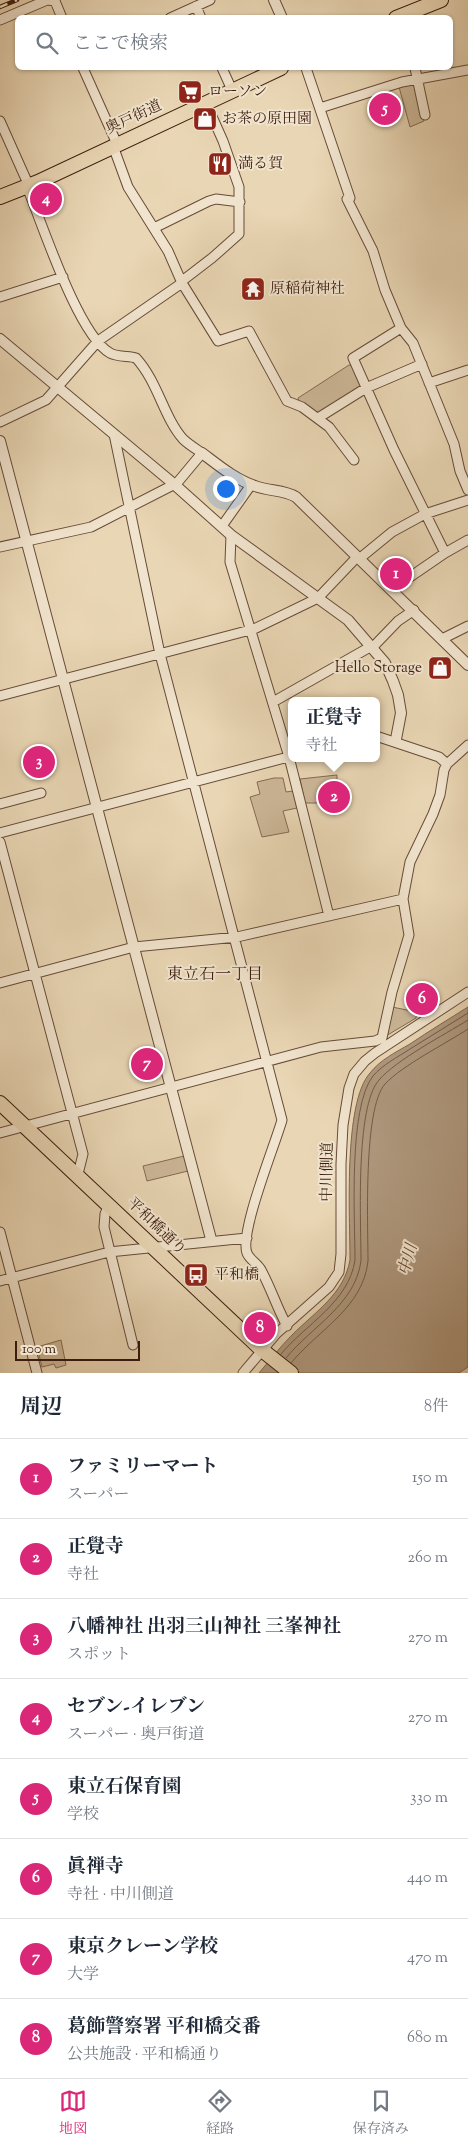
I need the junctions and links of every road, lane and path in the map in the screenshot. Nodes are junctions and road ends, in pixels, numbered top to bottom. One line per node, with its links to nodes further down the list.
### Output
1 (210, 0): 5 (street)
2 (274, 0): 9 (street)
3 (441, 0): 10 (main road)
4 (56, 1): 6 (street); 11 (street)
5 (196, 6): 7 (street); 8 (street)
6 (61, 15)
7 (176, 15)
8 (200, 15)
9 (281, 15)
10 (404, 15)
11 (0, 20)
12 (84, 70): 24 (street)
13 (223, 70): 19 (street)
14 (277, 70): 19 (main road, 奥戸街道)
15 (307, 70): 21 (street)
16 (416, 70): 18 (street)
17 (468, 70): 18 (street)
18 (419, 80): 21 (street); 22 (street)
19 (232, 90): 20 (main road, 奥戸街道)
20 (206, 103): 24 (main road, 奥戸街道); 27 (street)
21 (320, 108): 32 (street)
22 (425, 115)
23 (0, 120): 25 (street)
24 (115, 145): 25 (main road, 奥戸街道); 28 (street)
25 (28, 186): 26 (main road, 奥戸街道); 29 (street)
26 (0, 197)
27 (240, 202): 28 (street); 30 (street)
28 (154, 228): 30 (street)
29 (63, 277): 31 (street); 34 (street)
30 (182, 282): 34 (street); 40 (street)
31 (0, 297)
32 (402, 328): 35 (street); 39 (street)
33 (0, 338): 38 (street)
34 (98, 341): 38 (street); 44 (street)
35 (422, 364): 37 (street); 39 (street)
36 (468, 370): 37 (street)
37 (429, 383): 48 (street)
38 (58, 387): 41 (street); 42 (street)
39 (366, 388): 40 (street); 51 (street)
40 (318, 418): 45 (street)
41 (0, 422)
42 (114, 434): 46 (street); 50 (street)
43 (0, 441): 55 (street)
44 (202, 453): 46 (street); 47 (street)
45 (354, 460)
46 (175, 485): 50 (street); 52 (street)
47 (251, 485): 52 (street); 58 (street)
48 (468, 490)
49 (468, 500): 51 (street)
50 (129, 508): 55 (street); 66 (street)
51 (425, 514): 57 (street); 58 (street)
52 (222, 526): 53 (street)
53 (231, 535): 60 (street); 63 (street)
54 (468, 540): 57 (street)
55 (27, 541): 56 (street); 68 (street)
56 (0, 547)
57 (446, 552): 59 (street)
58 (358, 558): 59 (street); 60 (street)
59 (391, 590): 61 (street)
60 (318, 598): 63 (street); 65 (street)
61 (414, 610): 64 (street); 65 (street)
62 (468, 626): 64 (street)
63 (251, 630): 66 (street); 70 (street)
64 (442, 639): 67 (street)
65 (371, 648): 70 (street); 72 (street)
66 (160, 654): 68 (street); 78 (street)
67 (468, 665)
68 (63, 679): 69 (street); 81 (street)
69 (0, 696)
70 (273, 702): 74 (street)
71 (380, 737): 72 (street)
72 (396, 741): 77 (street)
73 (468, 745): 77 (street)
74 (288, 751)
75 (288, 758): 78 (street)
76 (291, 762): 85 (street)
77 (447, 764): 84 (street)
78 (193, 782): 81 (street); 86 (street)
79 (41, 793): 80 (street)
80 (0, 804)
81 (97, 808): 82 (street); 87 (street)
82 (0, 834)
83 (0, 842): 88 (street)
84 (403, 899): 85 (street); 91 (street)
85 (329, 916): 86 (street)
86 (234, 937): 87 (street); 91 (street)
87 (134, 947): 88 (street); 92 (street)
88 (35, 974): 89 (street); 94 (street)
89 (0, 983)
90 (468, 992): 106 (street, 中川側道)
91 (266, 1061): 92 (street); 100 (street)
92 (171, 1087): 94 (street); 101 (street)
93 (0, 1103): 95 (main road, 平和橋通り)
94 (72, 1114): 95 (street); 97 (street)
95 (25, 1126): 96 (street); 97 (main road, 平和橋通り)
96 (0, 1133)
97 (78, 1174): 98 (main road, 平和橋通り)
98 (108, 1204): 102 (main road, 平和橋通り); 103 (street)
99 (0, 1232): 104 (street)
100 (247, 1238): 101 (street); 106 (street)
101 (211, 1240): 102 (street)
102 (155, 1247): 103 (street); 108 (main road, 平和橋通り)
103 (109, 1252): 104 (street); 107 (street)
104 (12, 1278): 105 (street); 109 (street)
105 (0, 1281)
106 (287, 1326): 108 (street, 中川側道)
107 (133, 1345)
108 (266, 1353): 110 (street, 中川側道); 111 (main road, 平和橋通り)
109 (37, 1373)
110 (243, 1373)
111 (291, 1373)

